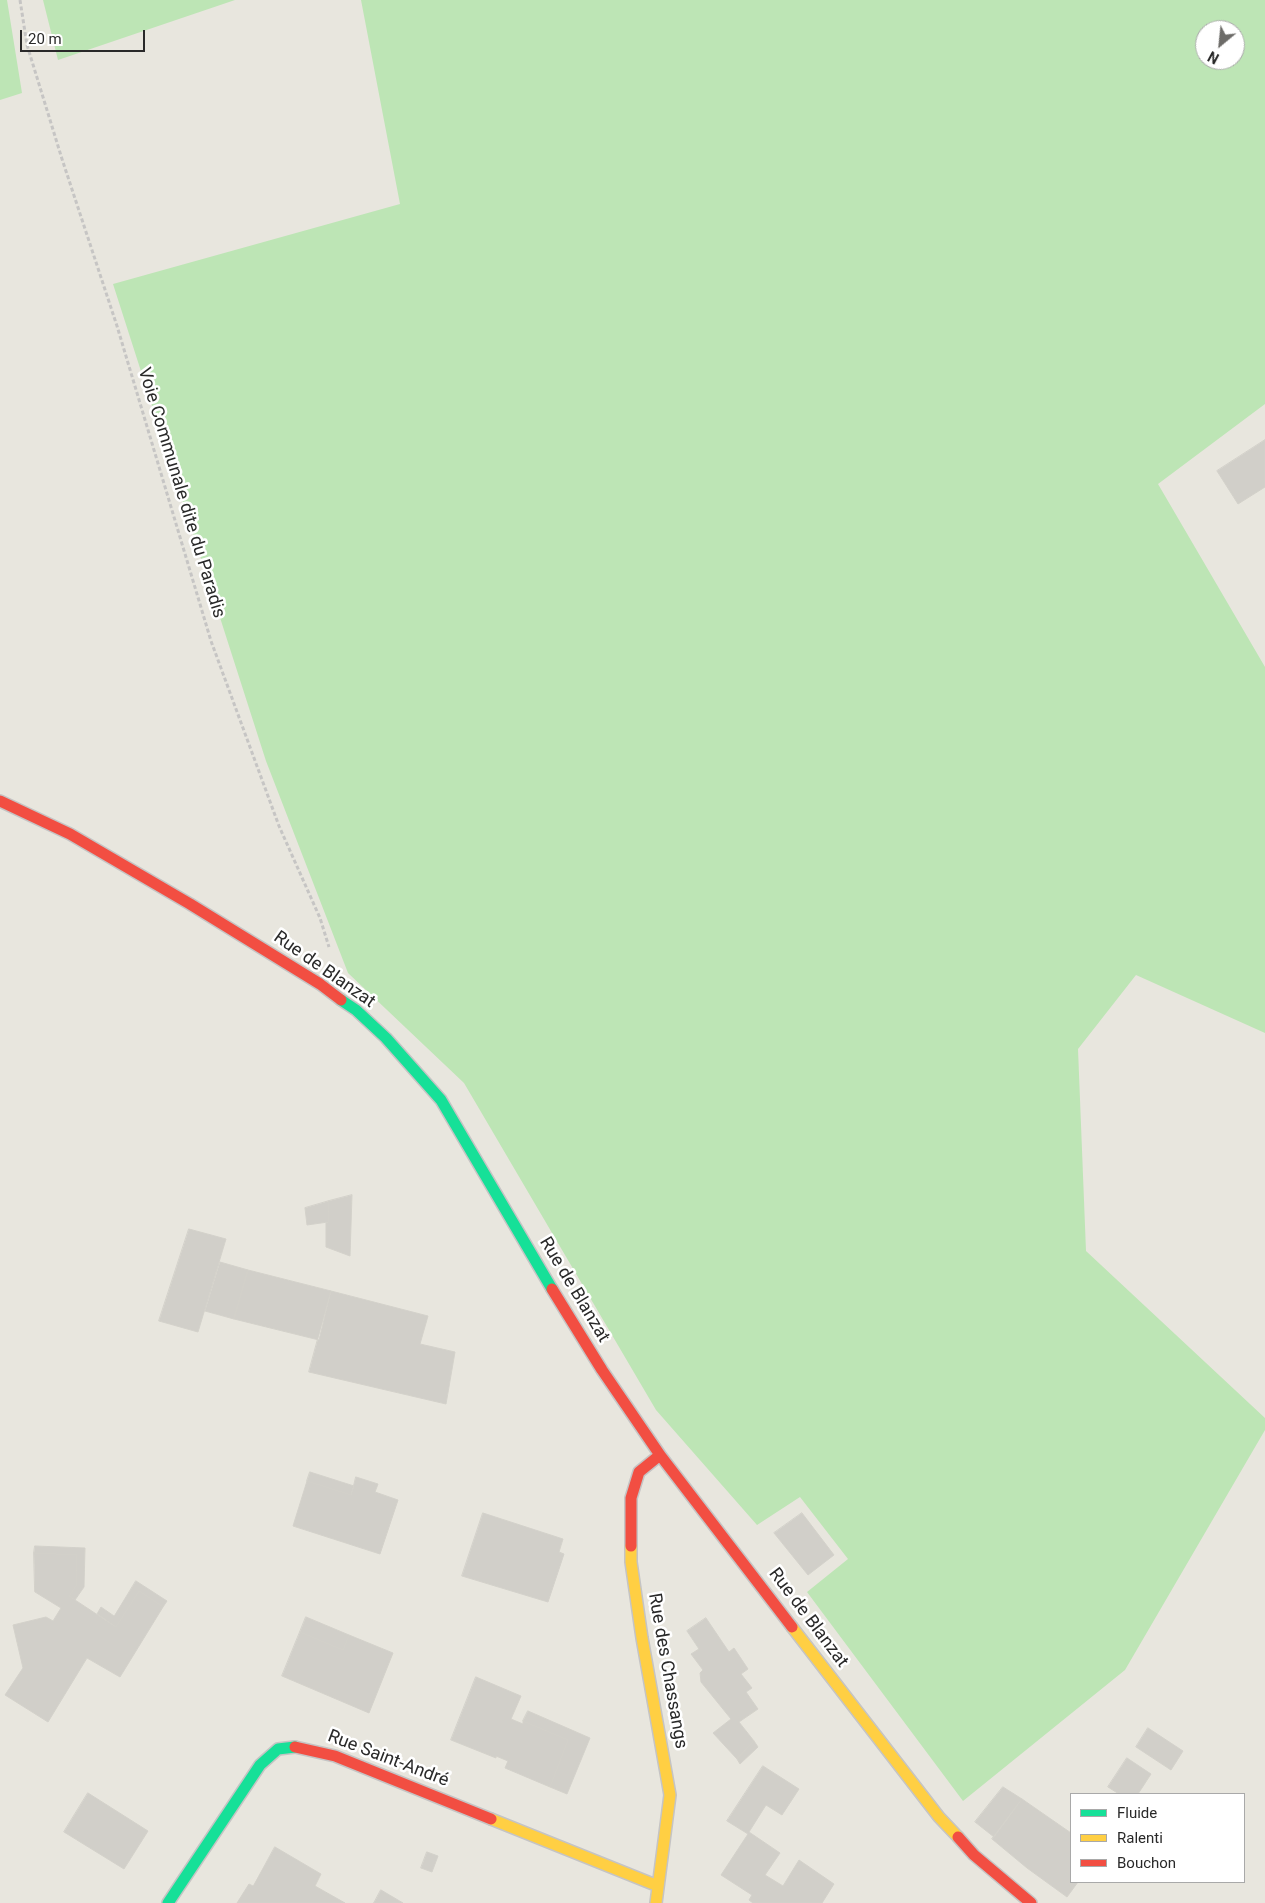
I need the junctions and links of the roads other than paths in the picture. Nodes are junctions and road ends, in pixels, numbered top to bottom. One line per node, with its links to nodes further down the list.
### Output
1 (0, 801): 2 (street, Rue de Blanzat)
2 (660, 1455): 3 (street, Rue des Chassangs); 6 (street, Rue de Blanzat)
3 (658, 1886): 4 (street, Rue Saint-André); 5 (street, Rue des Chassangs)
4 (168, 1903)
5 (656, 1903)
6 (1031, 1903)

